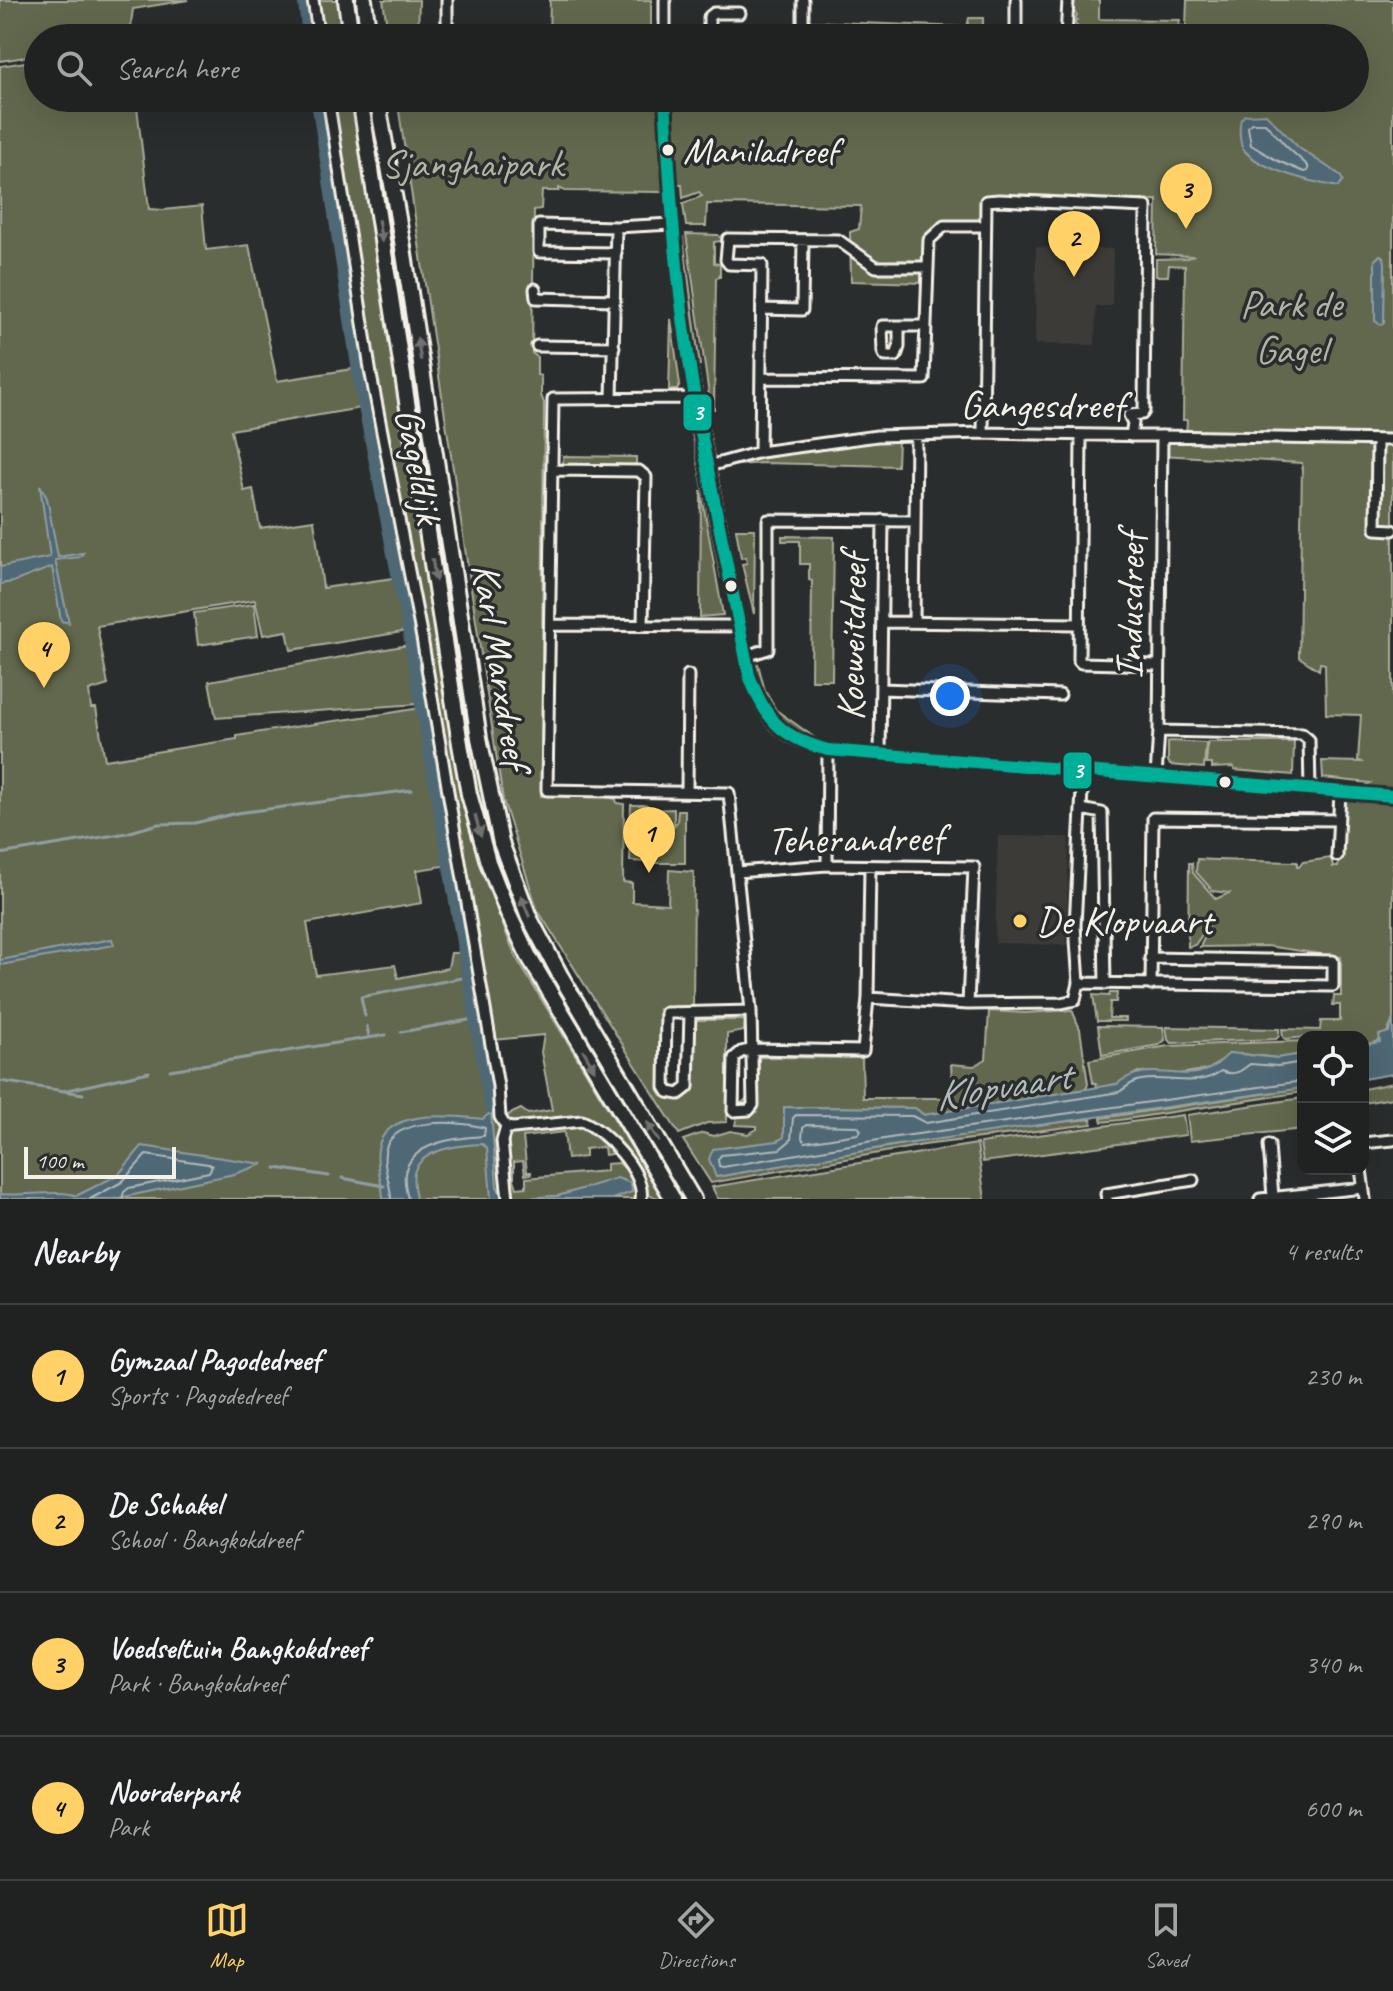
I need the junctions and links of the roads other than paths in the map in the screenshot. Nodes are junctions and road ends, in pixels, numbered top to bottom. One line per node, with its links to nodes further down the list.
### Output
1 (313, 0): 10 (street)
2 (346, 0): 11 (highway)
3 (364, 0): 12 (highway)
4 (447, 0): 13 (street)
5 (665, 0): 14 (street)
6 (803, 0): 16 (street)
7 (1016, 0): 17 (street)
8 (1068, 0): 18 (street)
9 (740, 13): 15 (street)
10 (317, 24)
11 (349, 24)
12 (367, 24)
13 (447, 24)
14 (665, 24)
15 (709, 24)
16 (803, 24)
17 (1016, 24)
18 (1067, 24)
19 (330, 112): 87 (street, Gageldijk)
20 (362, 112): 97 (highway, Karl Marxdreef, one-way to 97)
21 (379, 112): 98 (highway, Karl Marxdreef, one-way to 21)
22 (666, 112): 23 (street)
23 (672, 224): 25 (street); 37 (street)
24 (985, 226): 28 (street); 39 (street); 42 (street)
25 (616, 227): 27 (street); 27 (street)
26 (803, 240): 28 (street); 31 (street); 31 (street)
27 (616, 253): 30 (street)
28 (927, 267): 32 (street)
29 (535, 289): 30 (street)
30 (615, 300): 35 (street)
31 (762, 309): 36 (street)
32 (925, 326): 33 (street); 36 (street)
33 (899, 327)
34 (537, 346): 35 (street)
35 (614, 347): 38 (street)
36 (762, 378): 46 (street)
37 (696, 398): 38 (street); 47 (street)
38 (612, 399): 48 (street)
39 (983, 433): 40 (street, Gangesdreef); 41 (street, Gangesdreef)
40 (916, 435): 46 (street, Gangesdreef); 50 (street, Koeweitdreef)
41 (1081, 435): 42 (street, Gangesdreef); 54 (street)
42 (1131, 436): 43 (street, Gangesdreef)
43 (1162, 436): 44 (street, Gangesdreef); 59 (street, Indusdreef)
44 (1377, 440): 45 (street, Gangesdreef); 51 (street)
45 (1393, 440)
46 (760, 452): 47 (street, Gangesdreef)
47 (709, 466): 57 (street)
48 (553, 470): 55 (street); 56 (street)
49 (883, 520): 50 (street); 53 (street, Koeweitdreef); 58 (street)
50 (914, 521): 52 (street, Koeweitdreef)
51 (1393, 530)
52 (914, 621): 53 (street); 54 (street)
53 (882, 622): 61 (street, Koeweitdreef)
54 (1078, 624): 59 (street)
55 (550, 625): 56 (street); 69 (street)
56 (643, 625): 57 (street)
57 (740, 626): 58 (street)
58 (746, 656): 64 (street)
59 (1158, 665): 63 (street, Indusdreef)
60 (688, 675): 69 (street)
61 (881, 689): 62 (street); 65 (street, Koeweitdreef)
62 (1060, 695)
63 (1159, 731): 67 (street, Indusdreef); 68 (street)
64 (828, 750): 65 (street); 75 (street)
65 (880, 754): 66 (street)
66 (1083, 771): 67 (street); 72 (street)
67 (1156, 777): 68 (street)
68 (1310, 789): 70 (street)
69 (687, 791): 77 (street)
70 (1340, 791): 71 (street); 73 (street)
71 (1393, 796)
72 (1081, 809): 79 (street); 80 (street)
73 (1338, 820): 74 (street); 78 (street)
74 (1337, 856)
75 (827, 865): 76 (street, Teherandreef); 77 (street, Teherandreef)
76 (870, 867): 82 (street); 83 (street, Teherandreef)
77 (737, 872): 84 (street)
78 (1150, 958): 81 (street); 81 (street)
79 (1079, 983): 80 (street); 83 (street)
80 (1105, 984): 81 (street)
81 (1151, 985)
82 (868, 998): 83 (street); 86 (street)
83 (968, 1004)
84 (751, 1011): 85 (street); 86 (street)
85 (690, 1013): 85 (street)
86 (754, 1049): 86 (street)
87 (506, 1127): 95 (street, Gageldijk); 96 (street)
88 (1393, 1140): 89 (street)
89 (1369, 1142)
90 (1269, 1145): 94 (street)
91 (1362, 1175): 93 (street)
92 (1193, 1180): 99 (street)
93 (1363, 1188): 94 (street); 101 (street)
94 (1273, 1197): 100 (street)
95 (508, 1198)
96 (641, 1199)
97 (673, 1199)
98 (693, 1199)
99 (1107, 1199)
100 (1260, 1199)
101 (1365, 1199)

